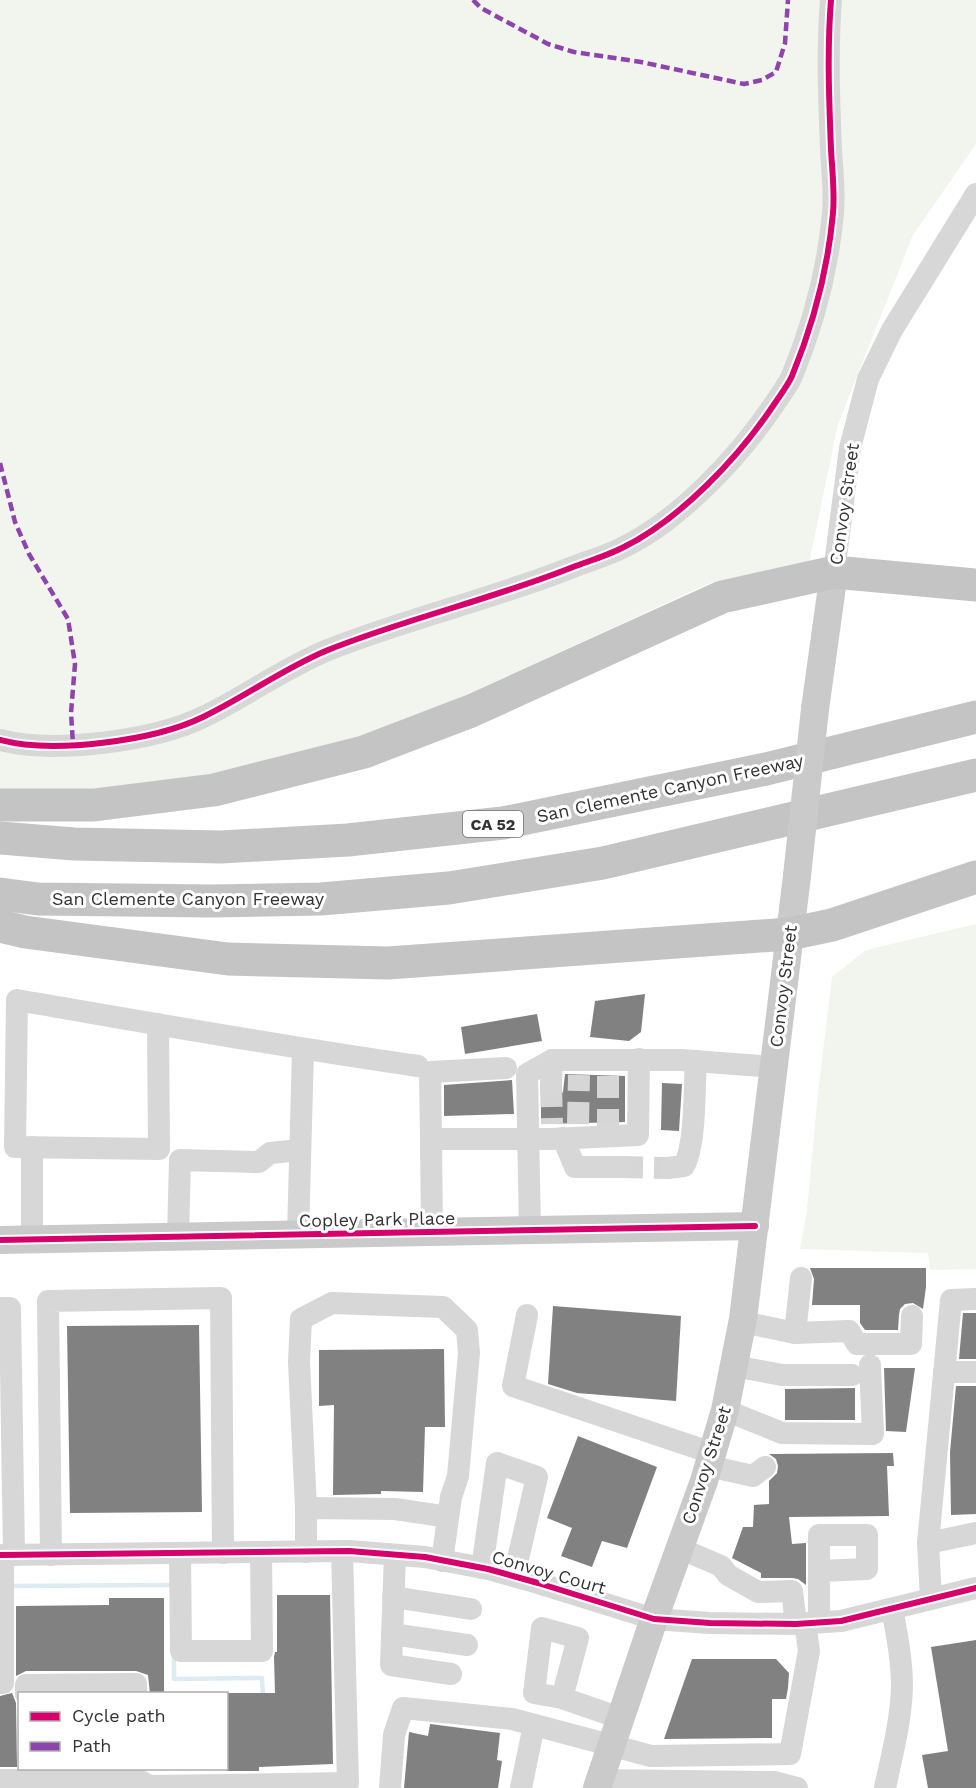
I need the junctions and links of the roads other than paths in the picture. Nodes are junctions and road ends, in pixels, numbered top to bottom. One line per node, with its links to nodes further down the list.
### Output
1 (831, 0): 6 (street)
2 (976, 194): 3 (street, Convoy Street)
3 (834, 572): 4 (highway); 8 (highway); 13 (main road, Convoy Street, bridge)
4 (976, 585)
5 (976, 717): 9 (highway, San Clemente Canyon Freeway / CA 52)
6 (0, 740)
7 (976, 775): 11 (highway, San Clemente Canyon Freeway)
8 (0, 805)
9 (0, 838)
10 (976, 877): 13 (highway)
11 (0, 894)
12 (0, 926): 13 (highway)
13 (789, 934): 20 (main road, Convoy Street)
14 (158, 1024): 15 (street); 26 (street); 26 (street)
15 (303, 1050): 19 (street); 27 (street)
16 (639, 1059): 17 (street); 18 (street); 23 (street)
17 (552, 1060): 22 (street); 24 (street)
18 (696, 1061): 20 (street); 29 (street)
19 (418, 1066)
20 (774, 1066): 30 (main road, Convoy Street)
21 (506, 1068): 25 (street)
22 (551, 1085)
23 (565, 1132): 24 (street); 28 (street)
24 (529, 1138): 25 (street); 31 (street)
25 (431, 1139): 32 (street)
26 (32, 1147): 35 (street)
27 (300, 1150): 33 (street); 34 (street)
28 (621, 1167)
29 (668, 1168)
30 (755, 1226): 31 (main road, Copley Park Place); 42 (main road, Convoy Street)
31 (530, 1231): 32 (main road, Copley Park Place)
32 (432, 1233): 33 (main road, Copley Park Place)
33 (298, 1235): 34 (main road, Copley Park Place)
34 (178, 1237): 35 (main road, Copley Park Place)
35 (32, 1239): 36 (main road, Copley Park Place)
36 (0, 1240)
37 (801, 1278): 43 (street)
38 (976, 1299): 45 (street)
39 (0, 1308): 60 (street)
40 (527, 1315): 48 (street)
41 (912, 1316): 43 (street)
42 (743, 1322): 43 (street); 44 (main road, Convoy Street)
43 (795, 1333)
44 (734, 1366): 47 (main road, Convoy Street); 47 (street)
45 (944, 1372): 46 (street); 53 (street)
46 (976, 1372)
47 (725, 1410): 48 (main road, Convoy Street)
48 (710, 1459): 49 (street); 54 (main road, Convoy Street)
49 (761, 1478)
50 (306, 1508): 51 (street); 51 (street); 57 (street)
51 (448, 1517): 63 (street)
52 (976, 1533): 53 (street)
53 (928, 1543): 69 (street)
54 (679, 1548): 72 (main road, Convoy Street); 73 (street)
55 (342, 1551): 57 (street, Convoy Court); 62 (street, Convoy Court); 89 (street)
56 (261, 1552): 57 (street, Convoy Court); 58 (street); 59 (street, Convoy Court)
57 (306, 1552)
58 (180, 1553): 59 (street, Convoy Court); 61 (street, Convoy Court)
59 (223, 1553): 61 (street)
60 (5, 1555): 61 (street, Convoy Court); 77 (street)
61 (51, 1555)
62 (395, 1555): 63 (street, Convoy Court); 68 (street)
63 (442, 1561): 64 (street, Convoy Court)
64 (482, 1568): 66 (street, Convoy Court); 66 (street)
65 (819, 1571): 73 (street)
66 (514, 1576): 72 (street, Convoy Court)
67 (976, 1588): 69 (street, Convoy Court)
68 (393, 1597): 70 (street); 74 (street)
69 (931, 1599): 71 (street, Convoy Court)
70 (471, 1609)
71 (892, 1609): 73 (street, Convoy Court); 93 (street)
72 (654, 1619): 73 (street, Convoy Court); 81 (main road, Convoy Street)
73 (807, 1623): 83 (street)
74 (392, 1634): 75 (street); 76 (street)
75 (467, 1645)
76 (451, 1674)
77 (0, 1683)
78 (26, 1692): 79 (street)
79 (136, 1692)
80 (562, 1698): 81 (street)
81 (620, 1719): 83 (main road, Convoy Street)
82 (534, 1725): 83 (street); 90 (street); 91 (street)
83 (611, 1746): 87 (main road, Convoy Street)
84 (26, 1774): 86 (street); 88 (street)
85 (138, 1774): 88 (street); 89 (street)
86 (0, 1780)
87 (598, 1784): 92 (street)
88 (93, 1785)
89 (347, 1786)
90 (390, 1788)
91 (521, 1788)
92 (797, 1788)
93 (885, 1788)

